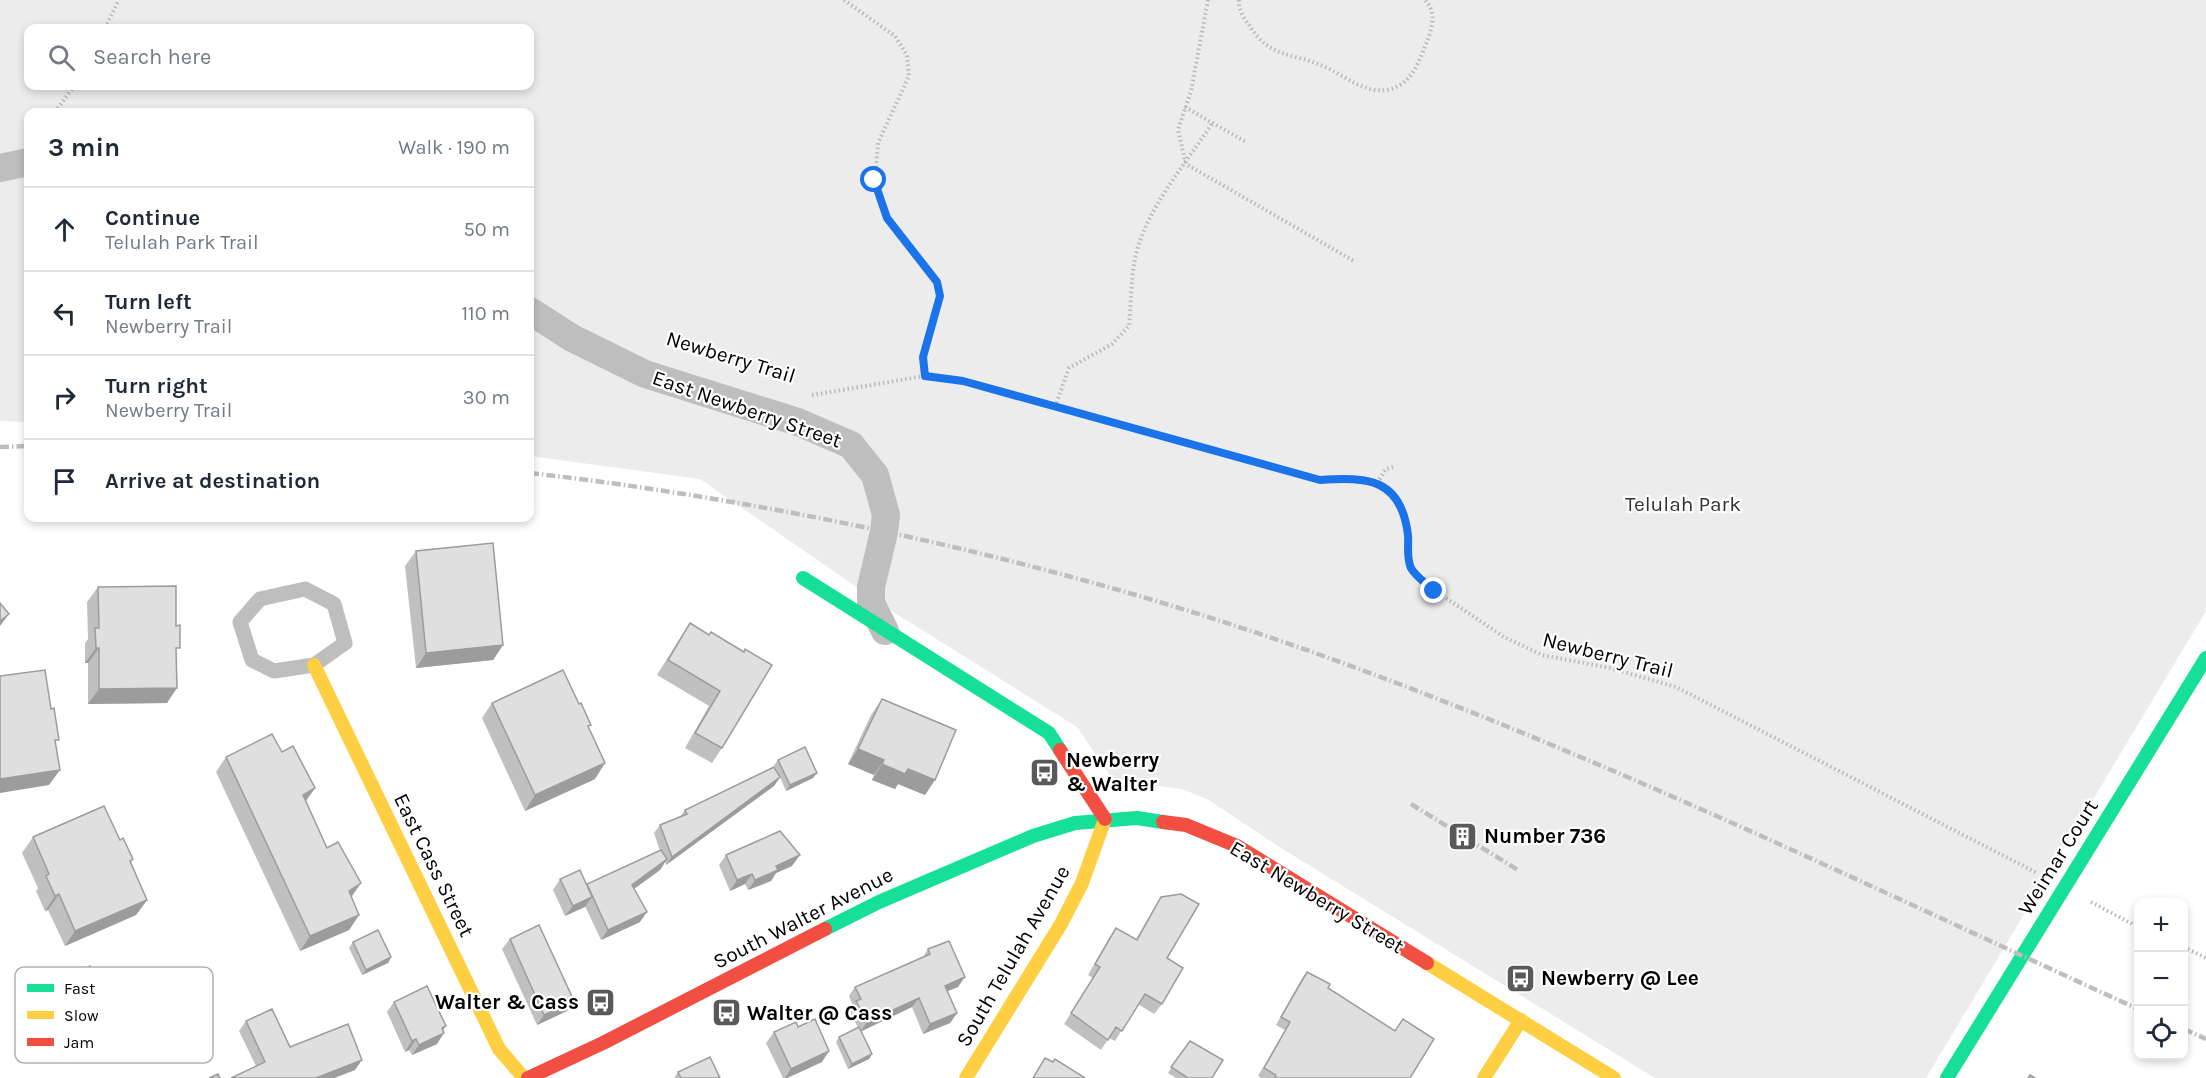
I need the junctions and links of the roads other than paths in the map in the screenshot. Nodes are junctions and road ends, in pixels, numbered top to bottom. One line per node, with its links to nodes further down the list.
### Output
1 (24, 163): 2 (street)
2 (0, 168)
3 (534, 314): 5 (street, East Newberry Street)
4 (803, 578): 5 (street)
5 (885, 631): 8 (street)
6 (2206, 658): 14 (street, Weimar Court)
7 (314, 665): 7 (lane); 10 (street, East Cass Street)
8 (1105, 819): 9 (street, East Newberry Street); 10 (street, South Walter Avenue); 11 (street, South Telulah Avenue)
9 (1521, 1020): 12 (street); 13 (street, East Newberry Street)
10 (526, 1078)
11 (966, 1078)
12 (1484, 1078)
13 (1614, 1078)
14 (1947, 1078)

